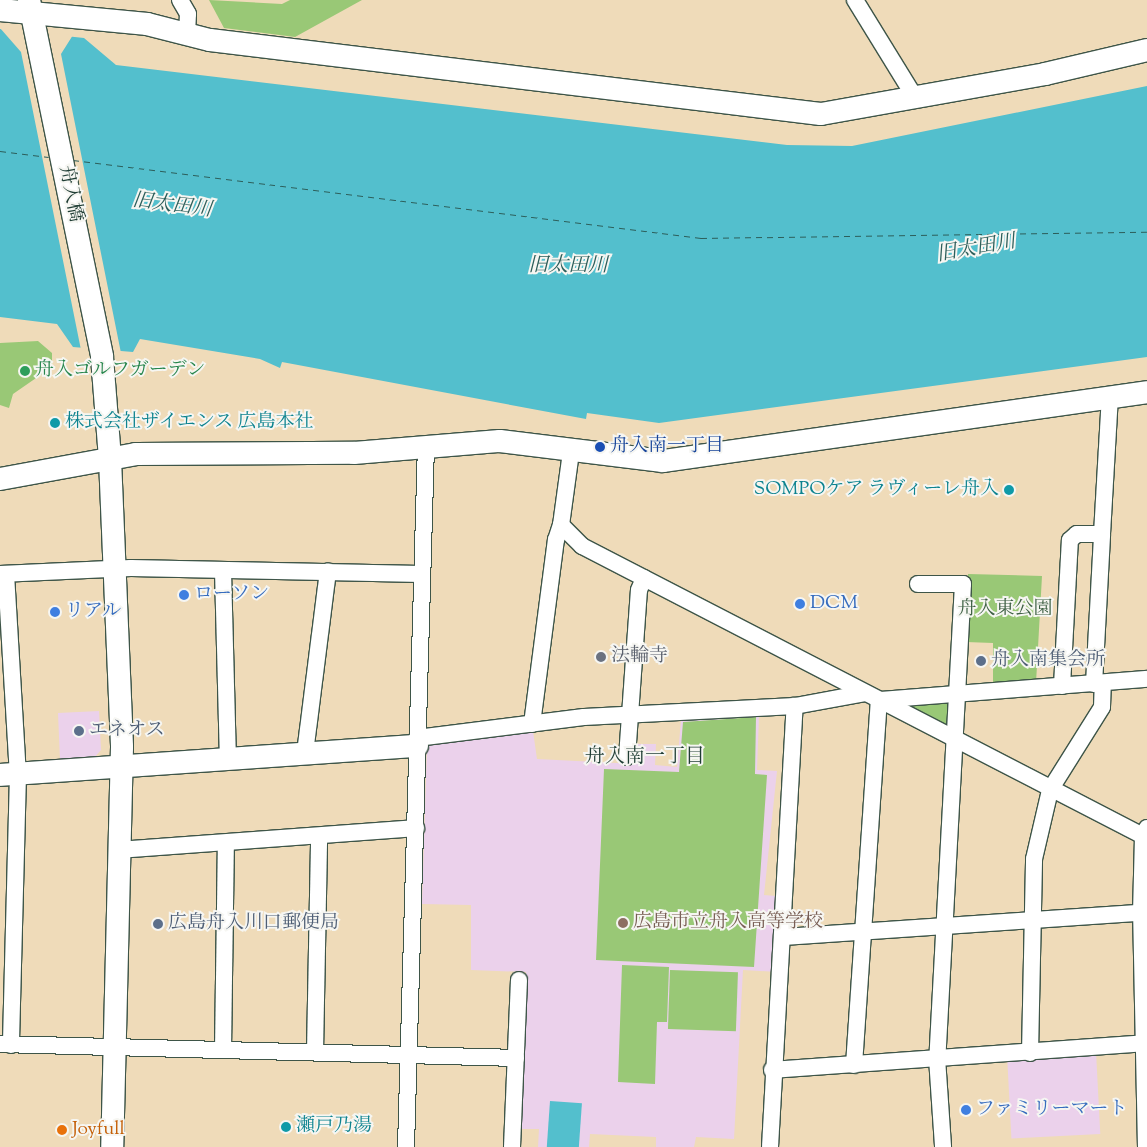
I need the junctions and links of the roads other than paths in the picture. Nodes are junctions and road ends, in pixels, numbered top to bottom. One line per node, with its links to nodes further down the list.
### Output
1 (180, 0): 5 (street)
2 (855, 0): 7 (street)
3 (0, 10): 4 (street)
4 (32, 14): 5 (street); 12 (street, 舟入橋)
5 (187, 34): 7 (street)
6 (1147, 50): 7 (street)
7 (914, 96)
8 (1147, 392): 9 (street)
9 (1110, 397): 11 (street); 15 (street)
10 (426, 445): 11 (street); 12 (street); 20 (street)
11 (571, 452): 14 (street)
12 (110, 459): 13 (street); 16 (street, 舟入橋)
13 (0, 479)
14 (562, 526): 21 (street); 30 (street)
15 (1102, 534): 24 (street); 25 (street)
16 (113, 568): 17 (street); 19 (street); 36 (street, 舟入橋)
17 (223, 571): 18 (street); 35 (street)
18 (328, 571): 20 (street); 33 (street)
19 (3, 574): 37 (street)
20 (421, 574): 31 (street)
21 (644, 578): 27 (street); 29 (street)
22 (918, 584): 26 (street)
23 (1147, 679): 24 (street)
24 (1098, 683): 25 (street); 38 (street)
25 (1062, 686): 26 (street)
26 (957, 693): 27 (street); 32 (street)
27 (872, 697): 28 (street); 32 (street); 47 (street)
28 (795, 706): 29 (street); 48 (street)
29 (629, 716): 30 (street); 34 (street)
30 (532, 724): 31 (street)
31 (417, 742): 33 (street); 39 (street)
32 (954, 742): 38 (street); 46 (street)
33 (305, 753): 35 (street)
34 (627, 757)
35 (228, 758): 36 (street)
36 (122, 767): 37 (street); 43 (street, 舟入橋)
37 (9, 774): 50 (street)
38 (1050, 790): 40 (street); 45 (street)
39 (416, 828): 41 (street); 56 (street)
40 (1146, 834): 44 (street)
41 (319, 838): 42 (street); 54 (street)
42 (226, 846): 43 (street); 53 (street)
43 (119, 850): 52 (street, 舟入橋)
44 (1144, 913): 45 (street); 51 (street)
45 (1030, 921): 46 (street); 55 (street)
46 (943, 925): 47 (street); 58 (street)
47 (865, 930): 48 (street); 59 (street)
48 (784, 937): 60 (street)
49 (519, 980): 57 (street)
50 (6, 1044): 52 (street)
51 (1145, 1044): 55 (street); 66 (street)
52 (115, 1048): 53 (street); 61 (street, 舟入橋)
53 (223, 1050): 54 (street)
54 (315, 1052): 56 (street)
55 (1030, 1053): 58 (street)
56 (409, 1056): 57 (street); 62 (street)
57 (516, 1058): 63 (street)
58 (938, 1058): 59 (street); 65 (street)
59 (854, 1065): 60 (street)
60 (772, 1070): 64 (street)
61 (112, 1147)
62 (406, 1147)
63 (512, 1147)
64 (770, 1147)
65 (943, 1147)
66 (1146, 1147)

